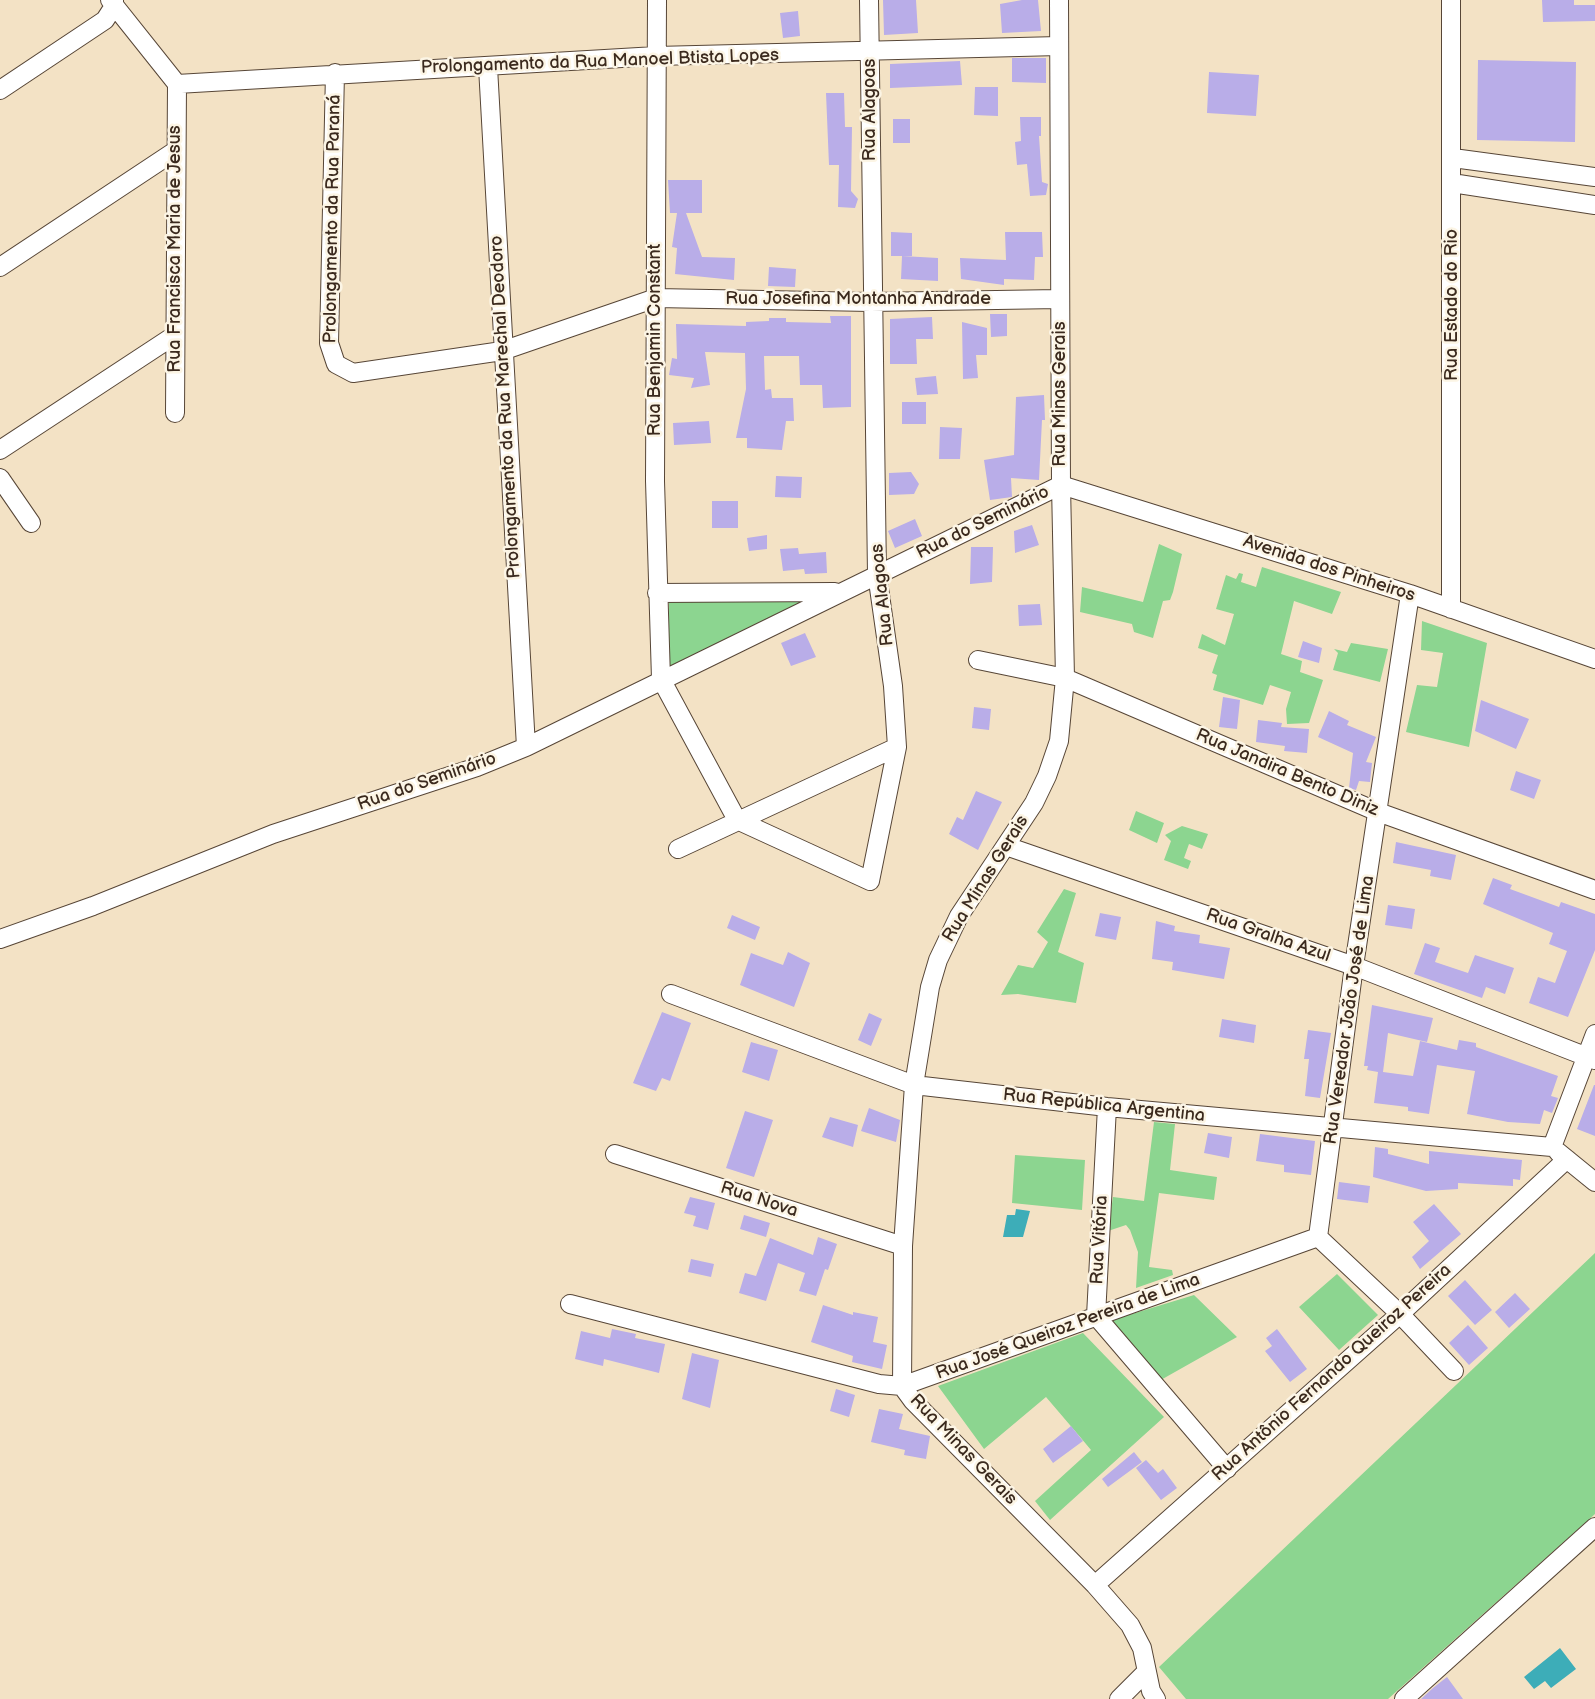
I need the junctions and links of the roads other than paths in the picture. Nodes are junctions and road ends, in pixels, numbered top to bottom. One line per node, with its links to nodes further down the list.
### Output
1 (657, 0): 8 (street, Rua Benjamin Constant)
2 (869, 0): 7 (street, Rua Alagoas)
3 (1059, 0): 6 (street, Rua Minas Gerais)
4 (1451, 0): 14 (street, Rua Estado do Rio)
5 (113, 2): 11 (street); 12 (street)
6 (1059, 46): 7 (street, Prolongamento da Rua Manoel Btista Lopes); 20 (street, Rua Minas Gerais)
7 (869, 52): 8 (street, Prolongamento da Rua Manoel Btista Lopes); 21 (street, Rua Alagoas)
8 (656, 56): 9 (street, Prolongamento da Rua Manoel Btista Lopes); 19 (street, Rua Benjamin Constant)
9 (488, 67): 10 (street, Prolongamento da Rua Manoel Btista Lopes); 23 (street, Prolongamento da Rua Marechal Deodoro)
10 (335, 73): 11 (street, Prolongamento da Rua Manoel Btista Lopes); 23 (street, Prolongamento da Rua Paraná)
11 (177, 84): 13 (street, Rua Francisca Maria de Jesus)
12 (0, 90)
13 (175, 151): 18 (street); 22 (street, Rua Francisca Maria de Jesus)
14 (1453, 158): 15 (street); 16 (street, Rua Estado do Rio)
15 (1595, 177)
16 (1452, 183): 17 (street); 33 (street, Rua Estado do Rio)
17 (1595, 205)
18 (0, 267)
19 (656, 298): 21 (street, Rua Josefina Montanha Andrade); 23 (street); 30 (street, Rua Benjamin Constant)
20 (1059, 299): 21 (street, Rua Josefina Montanha Andrade); 27 (street, Rua Minas Gerais)
21 (871, 302): 29 (street, Rua Alagoas)
22 (175, 335): 24 (street, Rua Francisca Maria de Jesus); 25 (street)
23 (502, 351): 38 (street, Prolongamento da Rua Marechal Deodoro)
24 (175, 413)
25 (0, 450)
26 (0, 478): 28 (street)
27 (1061, 485): 29 (street, Rua do Seminário); 32 (street, Avenida dos Pinheiros); 36 (street, Rua Minas Gerais)
28 (32, 523)
29 (877, 574): 31 (street, Rua do Seminário); 39 (street, Rua Alagoas)
30 (657, 592): 31 (street, Rua do Seminário); 37 (street, Rua Benjamin Constant)
31 (840, 592): 37 (street, Rua do Seminário)
32 (1410, 594): 33 (street, Avenida dos Pinheiros); 40 (street, Rua Vereador João José de Lima)
33 (1451, 609): 34 (street, Avenida dos Pinheiros)
34 (1595, 659)
35 (978, 660): 36 (street, Rua Jandira Bento Diniz)
36 (1065, 678): 40 (street, Rua Jandira Bento Diniz); 42 (street, Rua Minas Gerais)
37 (661, 679): 38 (street, Rua do Seminário); 41 (street)
38 (526, 747): 45 (street, Rua do Seminário)
39 (897, 747): 41 (street); 41 (street, Rua Alagoas)
40 (1378, 812): 44 (street, Rua Jandira Bento Diniz); 46 (street, Rua Vereador João José de Lima)
41 (736, 820): 43 (street)
42 (1006, 846): 46 (street, Rua Gralha Azul); 50 (street, Rua Minas Gerais)
43 (678, 849)
44 (1595, 890)
45 (0, 939)
46 (1354, 966): 49 (street, Rua Gralha Azul); 52 (street, Rua Vereador João José de Lima)
47 (671, 994): 50 (street, Rua República Argentina)
48 (1595, 1034): 49 (street)
49 (1591, 1058): 53 (street)
50 (914, 1085): 51 (street, Rua República Argentina); 58 (street, Rua Minas Gerais)
51 (1107, 1107): 52 (street, Rua República Argentina); 61 (street, Rua Vitória)
52 (1334, 1128): 53 (street, Rua República Argentina); 57 (street, Rua Vereador João José de Lima)
53 (1552, 1147): 55 (street)
54 (615, 1154): 58 (street, Rua Nova)
55 (1567, 1159): 56 (street); 60 (street, Rua Antônio Fernando Queiroz Pereira)
56 (1595, 1182)
57 (1318, 1237): 60 (street); 61 (street, Rua José Queiroz Pereira de Lima)
58 (903, 1246): 63 (street, Rua Minas Gerais)
59 (570, 1304): 63 (street, Rua José Queiroz Pereira de Lima)
60 (1400, 1314): 62 (street); 64 (street, Rua Antônio Fernando Queiroz Pereira)
61 (1096, 1316): 63 (street, Rua José Queiroz Pereira de Lima); 64 (street)
62 (1454, 1371)
63 (902, 1386): 66 (street, Rua Minas Gerais)
64 (1227, 1469): 66 (street, Rua Antônio Fernando Queiroz Pereira)
65 (1595, 1527): 70 (street)
66 (1095, 1585): 67 (street, Rua Minas Gerais)
67 (1146, 1672): 68 (street); 69 (street, Rua Minas Gerais)
68 (1119, 1699)
69 (1156, 1699)
70 (1404, 1699)

